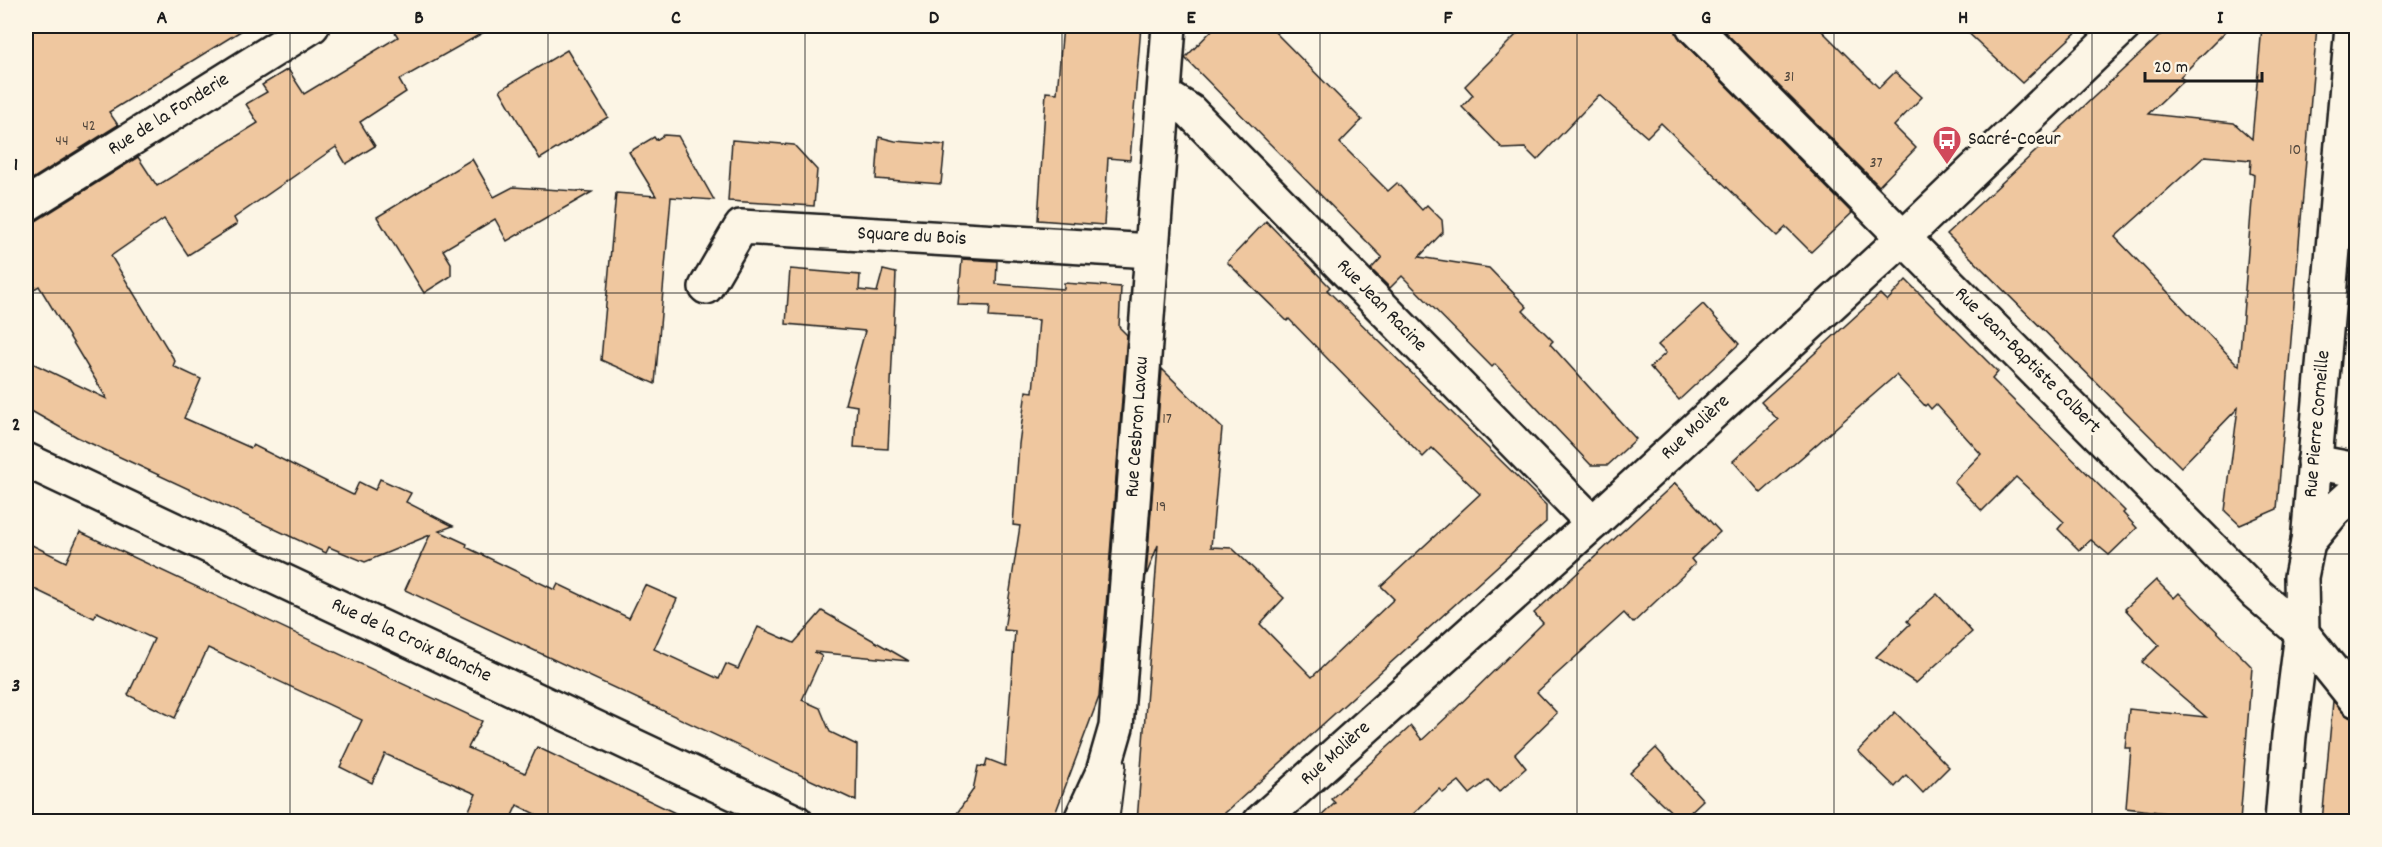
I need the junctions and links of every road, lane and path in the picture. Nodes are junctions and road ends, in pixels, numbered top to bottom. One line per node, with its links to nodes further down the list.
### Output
1 (312, 26): 7 (street, Rue de la Fonderie)
2 (1169, 26): 6 (street, Rue Cesbron Lavau)
3 (1693, 26): 8 (street, Rue Jean-Baptiste Colbert)
4 (2124, 26): 8 (street, Rue Molière)
5 (2352, 26): 12 (street, Rue Pierre Corneille)
6 (1164, 95): 9 (street, Rue Cesbron Lavau); 15 (street, Rue Jean Racine)
7 (26, 206)
8 (1902, 239): 15 (street, Rue Molière); 17 (street, Rue Jean-Baptiste Colbert)
9 (1152, 251): 10 (street, Square du Bois); 19 (street, Rue Cesbron Lavau)
10 (706, 287)
11 (26, 460): 20 (street, Rue de la Croix Blanche)
12 (2314, 462): 13 (street); 16 (street, Rue Pierre Corneille)
13 (2356, 470)
14 (2356, 491): 16 (street)
15 (1593, 523): 23 (street, Rue Molière)
16 (2308, 542): 17 (street, Rue Pierre Corneille)
17 (2302, 633): 18 (street, Rue Jean-Baptiste Colbert); 24 (street, Rue Pierre Corneille)
18 (2356, 700)
19 (1110, 748): 21 (street, Rue Cesbron Lavau); 22 (lane)
20 (796, 822)
21 (1080, 822)
22 (1108, 822)
23 (1260, 822)
24 (2282, 822)

